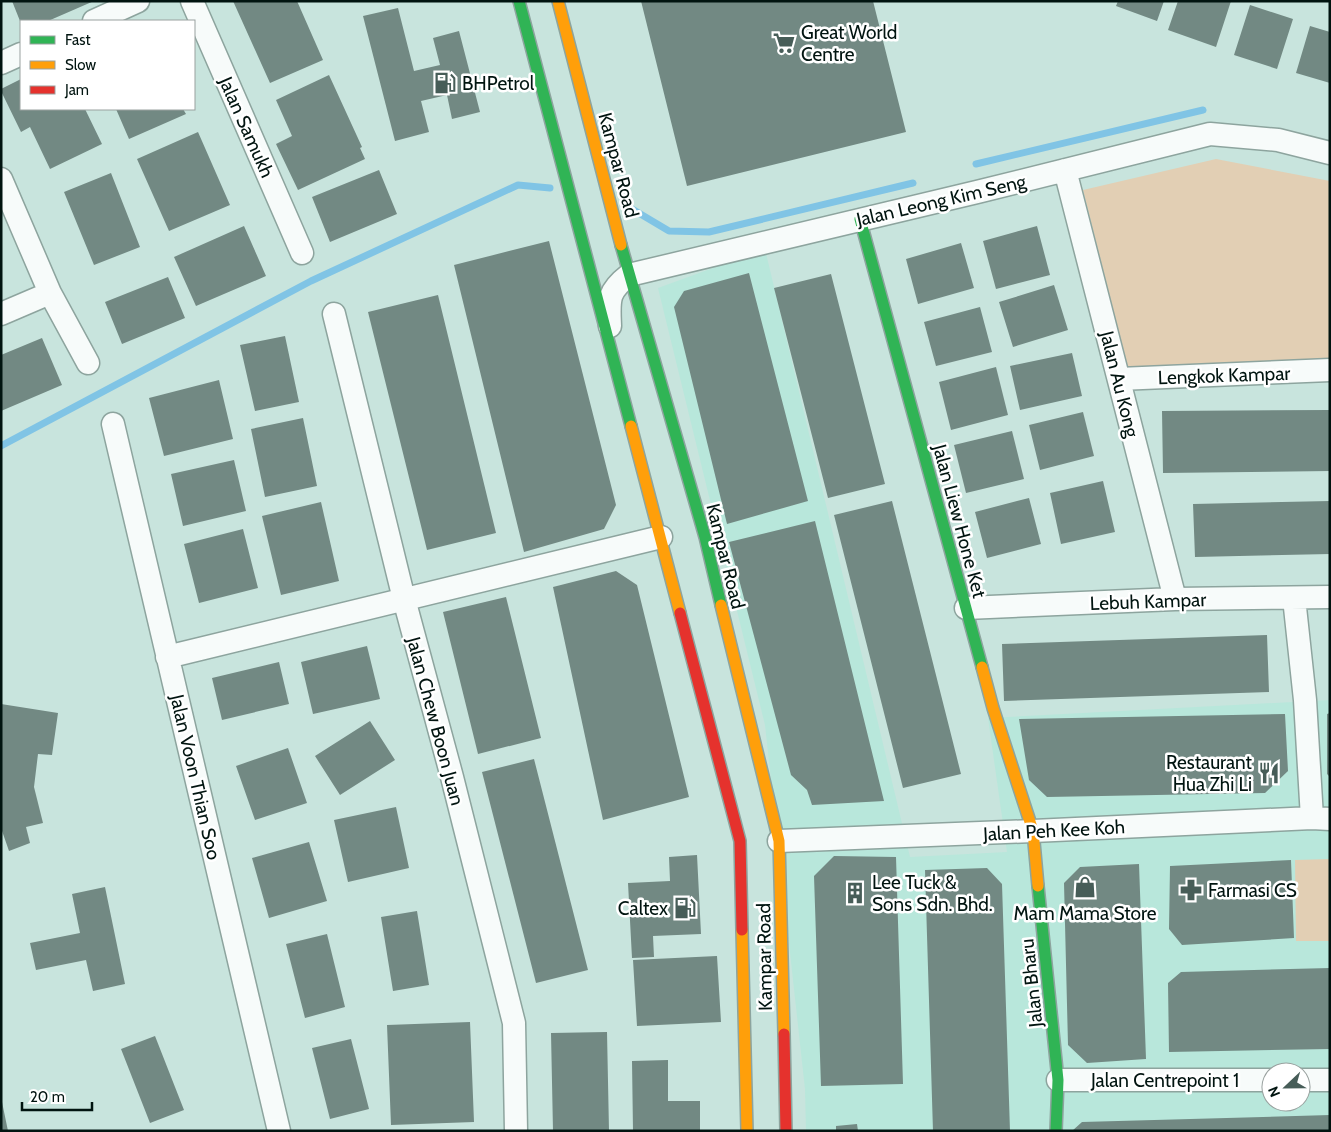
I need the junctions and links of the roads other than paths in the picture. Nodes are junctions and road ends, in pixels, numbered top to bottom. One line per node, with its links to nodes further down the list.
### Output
1 (138, 1): 5 (street)
2 (192, 1): 12 (street, Jalan Samukh)
3 (519, 1): 17 (main road, Kampar Road)
4 (558, 1): 13 (main road, Kampar Road)
5 (96, 20)
6 (20, 54): 7 (street)
7 (1, 62)
8 (1330, 154): 9 (street, Jalan Leong Kim Seng)
9 (1065, 170): 11 (street, Jalan Leong Kim Seng); 20 (street, Jalan Au Kong)
10 (1, 179): 14 (street)
11 (860, 219): 13 (street, Jalan Leong Kim Seng); 27 (main road, Jalan Liew Hone Ket)
12 (302, 253)
13 (629, 275): 17 (street); 31 (main road, Kampar Road)
14 (50, 293): 15 (street); 18 (street)
15 (1, 314)
16 (334, 314): 26 (street, Jalan Chew Boon Juan)
17 (611, 344): 22 (main road, Kampar Road)
18 (88, 363)
19 (1330, 370): 20 (street, Lengkok Kampar)
20 (1119, 379): 24 (street, Jalan Au Kong)
21 (113, 424): 28 (street, Jalan Voon Thian Soo)
22 (661, 537): 26 (street); 38 (main road, Kampar Road)
23 (1330, 597): 25 (street, Lebuh Kampar)
24 (1175, 598): 25 (street, Lebuh Kampar); 27 (street, Lebuh Kampar)
25 (1294, 598): 29 (street)
26 (404, 599): 28 (street); 37 (street, Jalan Chew Boon Juan)
27 (966, 608): 30 (main road, Jalan Liew Hone Ket)
28 (167, 657): 36 (street, Jalan Voon Thian Soo)
29 (1321, 818): 30 (street, Jalan Peh Kee Koh)
30 (1033, 832): 31 (street, Jalan Peh Kee Koh); 32 (main road, Jalan Bharu)
31 (779, 841): 39 (main road, Kampar Road)
32 (1058, 1080): 33 (street, Jalan Centrepoint 1); 40 (main road, Jalan Bharu)
33 (1261, 1080)
34 (1311, 1080): 35 (street)
35 (1330, 1080)
36 (276, 1130)
37 (516, 1131)
38 (747, 1131)
39 (786, 1131)
40 (1056, 1131)

